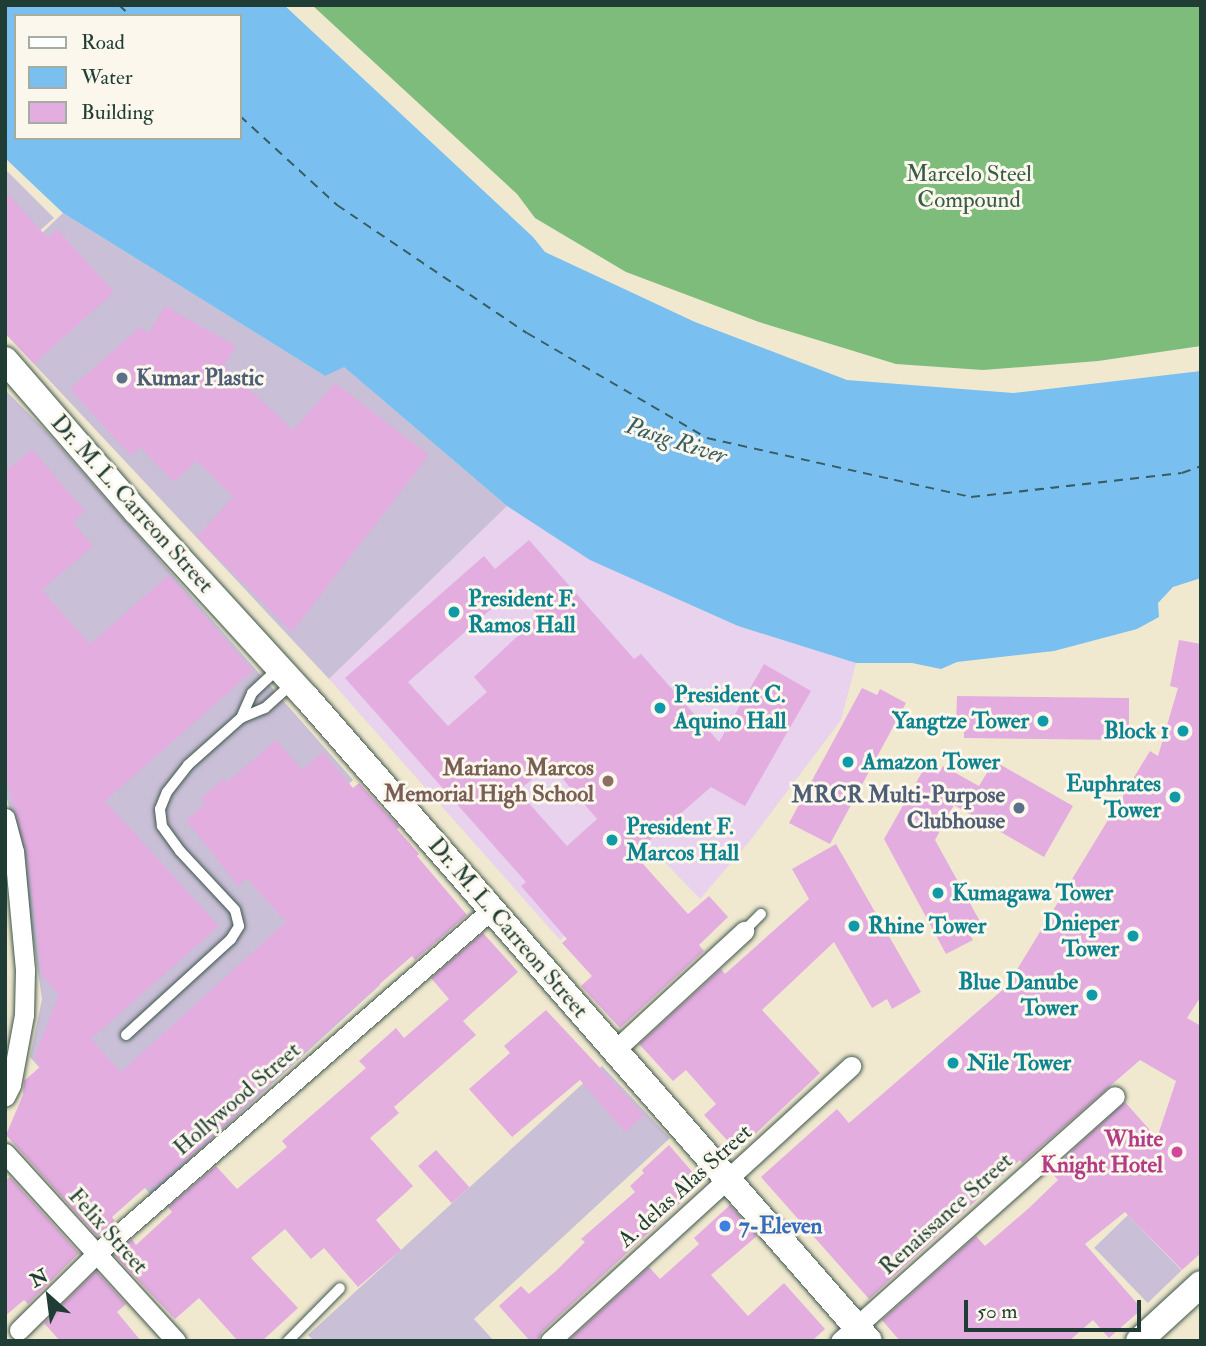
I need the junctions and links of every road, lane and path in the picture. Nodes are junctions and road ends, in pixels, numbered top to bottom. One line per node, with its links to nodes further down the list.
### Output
1 (5, 360): 2 (main road, Dr. M. L. Carreon Street)
2 (287, 675): 3 (lane); 3 (lane); 5 (main road, Dr. M. L. Carreon Street)
3 (241, 718): 8 (lane)
4 (5, 818): 12 (street)
5 (491, 910): 9 (main road, Dr. M. L. Carreon Street); 15 (street, Hollywood Street)
6 (761, 915): 7 (lane)
7 (744, 931): 9 (street)
8 (126, 1035)
9 (615, 1050): 14 (main road, Dr. M. L. Carreon Street)
10 (851, 1066): 14 (street, A. delas Alas Street)
11 (1115, 1096): 19 (street, Renaissance Street)
12 (5, 1097)
13 (5, 1153): 15 (street, Felix Street)
14 (729, 1180): 19 (main road, Dr. M. L. Carreon Street); 22 (street, A. delas Alas Street)
15 (96, 1254): 18 (street, Hollywood Street); 20 (street, Felix Street)
16 (1201, 1284): 23 (main road)
17 (340, 1288): 21 (lane)
18 (16, 1334)
19 (855, 1336)
20 (176, 1341)
21 (288, 1341)
22 (550, 1341)
23 (1139, 1341)

